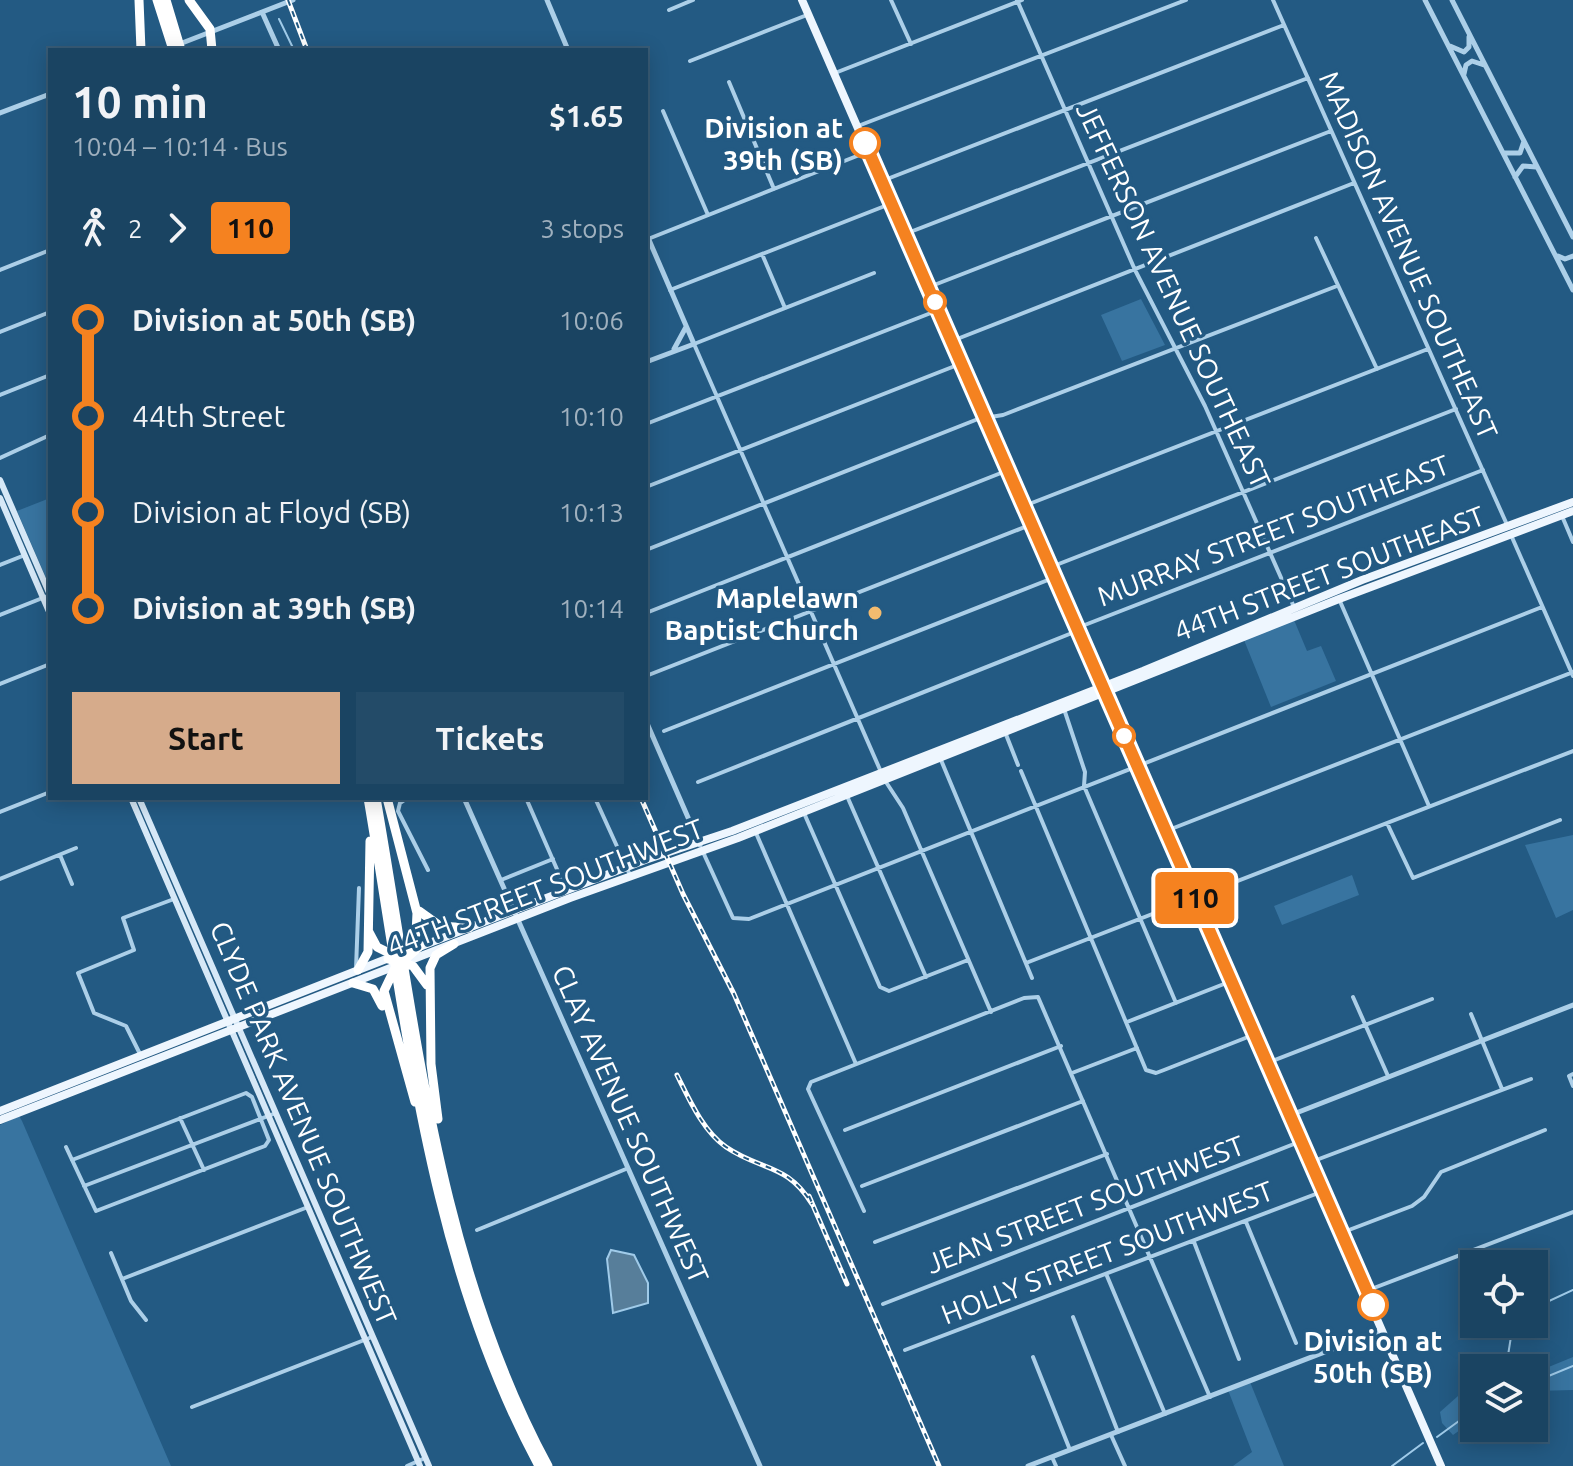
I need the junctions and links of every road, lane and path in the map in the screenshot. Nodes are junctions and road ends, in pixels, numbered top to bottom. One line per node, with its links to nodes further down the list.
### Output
1 (139, 0): 23 (highway)
2 (157, 0): 25 (highway)
3 (166, 0): 26 (highway)
4 (189, 0): 20 (highway)
5 (293, 0): 16 (street)
6 (547, 0): 29 (street)
7 (693, 0): 15 (street)
8 (802, 0): 17 (main road)
9 (891, 0): 22 (street)
10 (1186, 0): 30 (street)
11 (1273, 0): 18 (street, MADISON AVENUE SOUTHEAST)
12 (1425, 0): 21 (street)
13 (1452, 0): 19 (street)
14 (1019, 1): 22 (street); 30 (street, JEFFERSON AVENUE SOUTHEAST)
15 (669, 10)
16 (262, 12): 20 (street); 28 (street)
17 (809, 14): 31 (street); 33 (main road)
18 (1284, 25): 35 (street, MADISON AVENUE SOUTHEAST); 38 (street)
19 (1468, 31): 21 (street); 32 (street)
20 (210, 32): 24 (street); 27 (highway)
21 (1447, 42): 34 (street)
22 (911, 44): 33 (street)
23 (141, 48)
24 (169, 48)
25 (172, 48)
26 (180, 48)
27 (212, 48)
28 (278, 48)
29 (567, 48)
30 (1041, 55): 38 (street, JEFFERSON AVENUE SOUTHEAST); 41 (street)
31 (690, 61)
32 (1485, 65): 34 (street); 43 (street)
33 (835, 73): 41 (main road)
34 (1464, 77): 45 (street)
35 (1308, 78): 42 (street, MADISON AVENUE SOUTHEAST); 46 (street)
36 (729, 82): 51 (street)
37 (48, 95): 40 (street)
38 (1065, 109): 46 (street, JEFFERSON AVENUE SOUTHEAST); 49 (street)
39 (663, 111): 53 (street)
40 (0, 113)
41 (858, 126): 44 (main road)
42 (1331, 131): 50 (street, MADISON AVENUE SOUTHEAST); 54 (street)
43 (1524, 141): 45 (street); 47 (street)
44 (869, 151): 49 (main road); 51 (street)
45 (1503, 153): 48 (street)
46 (1088, 163): 54 (street, JEFFERSON AVENUE SOUTHEAST); 55 (street)
47 (1537, 167): 48 (street); 57 (street)
48 (1515, 177): 61 (street)
49 (882, 181): 52 (main road)
50 (1354, 183): 65 (street); 81 (street, MADISON AVENUE SOUTHEAST)
51 (774, 189): 53 (street)
52 (892, 204): 55 (main road); 62 (street)
53 (708, 215): 56 (street)
54 (1111, 216): 65 (street, JEFFERSON AVENUE SOUTHEAST); 70 (street)
55 (905, 234): 70 (main road)
56 (648, 236)
57 (1573, 237)
58 (648, 238): 71 (street)
59 (1316, 238): 69 (street)
60 (48, 251): 64 (street)
61 (1554, 253): 63 (street); 68 (street)
62 (762, 254): 71 (street); 73 (street)
63 (1573, 256)
64 (0, 270)
65 (1135, 270): 78 (street); 80 (street, JEFFERSON AVENUE SOUTHEAST)
66 (1573, 272): 68 (street)
67 (874, 273): 73 (street)
68 (1568, 281): 72 (street)
69 (1337, 286): 80 (street); 85 (street)
70 (929, 287): 74 (main road)
71 (670, 290): 76 (street)
72 (1573, 290)
73 (785, 308): 79 (street)
74 (938, 310): 78 (main road); 88 (street)
75 (48, 313): 77 (street)
76 (686, 326): 79 (street); 82 (street)
77 (0, 332)
78 (952, 341): 84 (main road)
79 (694, 344): 82 (street); 88 (street)
80 (1174, 348): 90 (street); 92 (street, JEFFERSON AVENUE SOUTHEAST)
81 (1429, 349): 85 (street); 89 (street, MADISON AVENUE SOUTHEAST)
82 (672, 352): 83 (street)
83 (648, 361)
84 (962, 363): 90 (main road); 94 (street)
85 (1377, 369): 92 (street)
86 (48, 376): 87 (street)
87 (0, 395)
88 (717, 397): 91 (street); 94 (street)
89 (1456, 409): 97 (street, MADISON AVENUE SOUTHEAST); 100 (street)
90 (986, 419): 96 (main road); 102 (street)
91 (648, 423)
92 (1216, 431): 100 (street, JEFFERSON AVENUE SOUTHEAST); 104 (street)
93 (48, 436): 95 (street)
94 (740, 450): 99 (street); 102 (street)
95 (0, 458)
96 (1008, 470): 104 (main road); 113 (street)
97 (1483, 470): 108 (street, MADISON AVENUE SOUTHEAST); 111 (street, MURRAY STREET SOUTHEAST)
98 (0, 480): 119 (main road)
99 (648, 486)
100 (1243, 493): 111 (street, JEFFERSON AVENUE SOUTHEAST); 115 (street)
101 (0, 498): 105 (main road)
102 (764, 504): 110 (street); 113 (street)
103 (1571, 505): 106 (main road); 108 (main road, 44TH STREET SOUTHEAST)
104 (1024, 506): 107 (main road)
105 (3, 514): 112 (main road)
106 (1562, 516): 108 (main road, 44TH STREET SOUTHEAST); 109 (street)
107 (1032, 524): 115 (main road); 124 (street)
108 (1510, 531): 117 (main road, 44TH STREET SOUTHEAST); 120 (main road, 44TH STREET SOUTHEAST); 123 (street, MADISON AVENUE SOUTHEAST)
109 (1573, 542)
110 (648, 549)
111 (1270, 554): 122 (street, JEFFERSON AVENUE SOUTHEAST); 127 (street, MURRAY STREET SOUTHEAST)
112 (25, 555): 114 (street); 119 (main road)
113 (787, 558): 124 (street); 125 (street)
114 (0, 565)
115 (1051, 567): 116 (main road)
116 (1055, 578): 127 (main road); 129 (street)
117 (1344, 587): 118 (main road, 44TH STREET SOUTHEAST); 120 (main road)
118 (1327, 594): 121 (main road); 122 (main road, 44TH STREET SOUTHEAST)
119 (48, 596): 126 (street)
120 (1339, 599): 121 (main road, 44TH STREET SOUTHEAST); 130 (street)
121 (1323, 606): 134 (main road, 44TH STREET SOUTHEAST)
122 (1294, 607): 134 (main road, 44TH STREET SOUTHEAST)
123 (1542, 607): 130 (street); 131 (street, MADISON AVENUE SOUTHEAST)
124 (810, 611): 129 (street); 132 (street)
125 (648, 612)
126 (0, 615)
127 (1078, 629): 134 (main road); 136 (street, MURRAY STREET SOUTHEAST)
128 (48, 665): 133 (street)
129 (834, 665): 136 (street); 140 (street)
130 (1371, 674): 143 (street); 149 (street)
131 (1573, 674): 143 (street)
132 (648, 675)
133 (0, 684)
134 (1103, 689): 135 (main road, 44TH STREET SOUTHWEST); 137 (main road, 44TH STREET SOUTHWEST); 149 (main road)
135 (1064, 709): 141 (main road, 44TH STREET SOUTHWEST); 153 (street)
136 (857, 718): 151 (street); 152 (street, MURRAY STREET SOUTHEAST)
137 (1011, 720): 139 (main road, 44TH STREET SOUTHWEST); 141 (main road)
138 (648, 726): 177 (street)
139 (985, 730): 142 (main road, 44TH STREET SOUTHWEST); 144 (main road)
140 (664, 731)
141 (1005, 732): 144 (main road, 44TH STREET SOUTHWEST); 148 (street)
142 (968, 736): 145 (main road); 151 (main road, 44TH STREET SOUTHWEST)
143 (1400, 740): 169 (street); 176 (street)
144 (982, 741): 145 (main road, 44TH STREET SOUTHWEST)
145 (962, 749): 147 (main road, 44TH STREET SOUTHWEST)
146 (1573, 751): 169 (street)
147 (940, 758): 151 (main road, 44TH STREET SOUTHWEST); 175 (street)
148 (1018, 765)
149 (1137, 765): 153 (street); 176 (main road)
150 (1021, 771): 168 (street)
151 (882, 776): 154 (main road, 44TH STREET SOUTHWEST); 156 (main road, 44TH STREET SOUTHWEST); 179 (street)
152 (698, 782)
153 (1084, 786): 168 (street); 196 (street)
154 (837, 789): 167 (main road); 177 (main road, 44TH STREET SOUTHWEST)
155 (48, 793): 170 (street)
156 (846, 794): 167 (main road, 44TH STREET SOUTHWEST); 182 (street)
157 (132, 800): 192 (main road, CLYDE PARK AVENUE SOUTHWEST)
158 (140, 800): 192 (main road, CLYDE PARK AVENUE SOUTHWEST)
159 (365, 800): 198 (highway)
160 (365, 800): 258 (highway)
161 (376, 800): 252 (highway)
162 (388, 800): 193 (highway)
163 (404, 800): 183 (street)
164 (465, 800): 186 (street, CLAY AVENUE SOUTHWEST)
165 (527, 800): 181 (street)
166 (596, 800): 184 (street)
167 (821, 804): 171 (main road, 44TH STREET SOUTHWEST)
168 (1035, 805): 175 (street); 199 (street)
169 (1430, 807): 173 (street)
170 (0, 812)
171 (804, 812): 174 (main road, 44TH STREET SOUTHWEST); 188 (street)
172 (1560, 820): 173 (street)
173 (1387, 823): 191 (street)
174 (755, 831): 177 (main road, 44TH STREET SOUTHWEST); 194 (street)
175 (970, 831): 179 (street); 203 (street)
176 (1166, 831): 191 (main road)
177 (700, 846): 184 (main road, 44TH STREET SOUTHWEST); 194 (street)
178 (76, 848): 180 (street)
179 (920, 851): 182 (street); 202 (street)
180 (60, 855): 185 (street); 187 (street)
181 (553, 859): 186 (street); 190 (street)
182 (877, 868): 188 (street); 205 (street)
183 (428, 870)
184 (628, 871): 190 (main road, 44TH STREET SOUTHWEST); 195 (main road, 44TH STREET SOUTHWEST)
185 (0, 879)
186 (501, 880): 195 (street, CLAY AVENUE SOUTHWEST)
187 (72, 884)
188 (835, 885): 194 (street); 205 (street)
189 (359, 888): 204 (street)
190 (566, 890): 195 (main road, 44TH STREET SOUTHWEST)
191 (1194, 896): 196 (street); 207 (main road)
192 (178, 897): 218 (main road, CLYDE PARK AVENUE SOUTHWEST); 225 (street)
193 (414, 899): 197 (highway); 201 (highway)
194 (786, 904): 227 (street)
195 (517, 914): 197 (main road, 44TH STREET SOUTHWEST); 200 (main road, 44TH STREET SOUTHWEST); 248 (street, CLAY AVENUE SOUTHWEST)
196 (1141, 917): 199 (street); 212 (street)
197 (469, 928): 201 (main road, 44TH STREET SOUTHWEST)
198 (367, 929): 201 (highway); 204 (highway)
199 (1090, 936): 203 (street); 217 (street)
200 (454, 944): 201 (main road, 44TH STREET SOUTHWEST); 213 (highway)
201 (402, 958): 204 (main road, 44TH STREET SOUTHWEST); 208 (main road, 44TH STREET SOUTHWEST); 213 (highway); 220 (highway)
202 (968, 960): 205 (street); 215 (street)
203 (1026, 963): 206 (street)
204 (357, 970): 209 (main road, 44TH STREET SOUTHWEST)
205 (926, 977)
206 (1032, 978)
207 (1232, 981): 212 (street); 221 (main road)
208 (353, 983): 209 (main road, 44TH STREET SOUTHWEST); 220 (highway)
209 (307, 995): 218 (main road, 44TH STREET SOUTHWEST); 218 (main road, 44TH STREET SOUTHWEST)
210 (1353, 997): 219 (street)
211 (1432, 999): 219 (street)
212 (1176, 1003): 217 (street)
213 (430, 1004): 252 (highway)
214 (1573, 1005): 222 (street)
215 (991, 1012): 223 (street); 227 (street)
216 (1471, 1014): 222 (street)
217 (1127, 1022): 224 (street)
218 (233, 1024): 225 (main road, 44TH STREET SOUTHWEST); 236 (main road, CLYDE PARK AVENUE SOUTHWEST)
219 (1365, 1025): 226 (street); 230 (street)
220 (392, 1029): 258 (highway)
221 (1255, 1034): 224 (street); 226 (main road)
222 (1481, 1041): 230 (street); 233 (street)
223 (1061, 1046): 228 (street); 240 (street)
224 (1137, 1048): 228 (street)
225 (142, 1060): 235 (main road, 44TH STREET SOUTHWEST); 239 (main road, 44TH STREET SOUTHWEST)
226 (1267, 1063): 237 (main road)
227 (857, 1064): 256 (street)
228 (1072, 1073): 234 (street)
229 (1571, 1075): 232 (street)
230 (1388, 1076): 237 (street)
231 (1531, 1079): 233 (street)
232 (1573, 1086)
233 (1503, 1090): 247 (street)
234 (1083, 1101): 245 (street); 251 (street)
235 (0, 1111)
236 (268, 1115): 238 (street); 243 (street); 249 (street); 254 (main road, CLYDE PARK AVENUE SOUTHWEST); 267 (main road, CLYDE PARK AVENUE SOUTHWEST)
237 (1291, 1115): 242 (main road)
238 (180, 1118): 243 (street); 246 (street)
239 (0, 1120)
240 (845, 1130)
241 (1545, 1130): 261 (street)
242 (1301, 1141): 247 (main road); 255 (street, JEAN STREET SOUTHWEST)
243 (192, 1144): 249 (street); 250 (street)
244 (66, 1147): 246 (street)
245 (1107, 1154): 255 (street); 262 (street)
246 (72, 1160): 250 (street)
247 (1311, 1162): 253 (main road)
248 (626, 1169): 260 (street); 291 (street, CLAY AVENUE SOUTHWEST)
249 (204, 1170): 250 (street)
250 (84, 1186)
251 (862, 1186)
252 (445, 1190): 290 (highway)
253 (1323, 1191): 259 (street, HOLLY STREET SOUTHWEST); 261 (main road)
254 (308, 1207): 265 (main road, CLYDE PARK AVENUE SOUTHWEST); 269 (street)
255 (1130, 1208): 266 (street); 271 (street, JEAN STREET SOUTHWEST)
256 (864, 1211)
257 (1573, 1212): 270 (street)
258 (443, 1218): 289 (highway)
259 (1246, 1222): 263 (street, HOLLY STREET SOUTHWEST); 276 (street)
260 (477, 1230)
261 (1341, 1233): 270 (main road)
262 (875, 1242)
263 (1194, 1242): 266 (street, HOLLY STREET SOUTHWEST); 279 (street)
264 (111, 1253): 269 (street)
265 (328, 1255): 267 (main road); 275 (main road, CLYDE PARK AVENUE SOUTHWEST)
266 (1152, 1258): 268 (street, HOLLY STREET SOUTHWEST); 280 (street)
267 (343, 1268): 275 (main road, CLYDE PARK AVENUE SOUTHWEST)
268 (1107, 1276): 277 (street, HOLLY STREET SOUTHWEST); 282 (street)
269 (122, 1279): 273 (street)
270 (1366, 1291): 274 (main road)
271 (883, 1304)
272 (1073, 1317): 283 (street)
273 (146, 1320)
274 (1383, 1330): 280 (street); 295 (main road)
275 (368, 1338): 281 (street); 286 (main road, CLYDE PARK AVENUE SOUTHWEST)
276 (1296, 1343)
277 (905, 1350)
278 (1033, 1357): 284 (street)
279 (1239, 1359)
280 (1210, 1397): 282 (street)
281 (192, 1407)
282 (1165, 1414): 283 (street)
283 (1115, 1433): 284 (street); 294 (street)
284 (1070, 1450): 285 (street)
285 (1052, 1457): 292 (street); 293 (street)
286 (421, 1462): 287 (street); 288 (main road, CLYDE PARK AVENUE SOUTHWEST)
287 (407, 1466)
288 (429, 1466)
289 (539, 1466)
290 (548, 1466)
291 (760, 1466)
292 (1028, 1466)
293 (1056, 1466)
294 (1125, 1466)
295 (1441, 1466)

